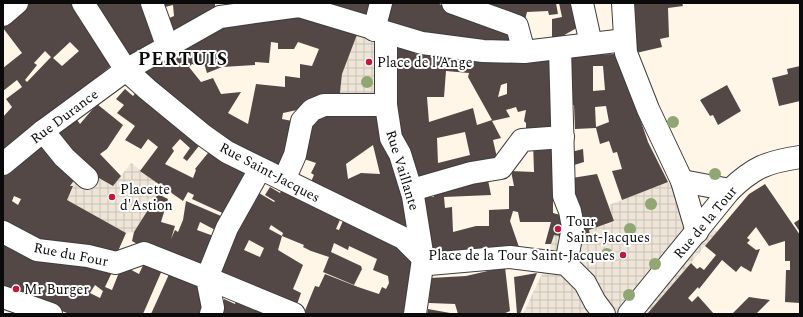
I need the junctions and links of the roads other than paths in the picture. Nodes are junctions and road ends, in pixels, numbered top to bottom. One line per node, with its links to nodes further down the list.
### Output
1 (17, 3): 10 (street)
2 (83, 3): 17 (street, Rue Saint-Jacques)
3 (152, 3): 14 (street)
4 (381, 3): 11 (street, Rue Vaillante)
5 (453, 3): 16 (street)
6 (582, 3): 13 (street)
7 (623, 3): 12 (street)
8 (298, 4): 9 (street); 11 (street)
9 (219, 10): 14 (street, Rue Durance)
10 (3, 15)
11 (380, 32): 16 (street); 18 (street, Rue Vaillante)
12 (625, 40): 13 (street); 26 (street)
13 (592, 44): 15 (street)
14 (168, 48): 17 (street, Rue Durance)
15 (560, 48): 16 (street); 20 (street)
16 (524, 52)
17 (126, 70): 19 (street, Rue Durance); 23 (street, Rue Saint-Jacques)
18 (386, 105): 25 (street); 27 (street, Rue Vaillante)
19 (43, 131): 22 (street, Rue Durance); 24 (street)
20 (563, 137): 27 (street); 32 (street)
21 (800, 157): 28 (street, Rue de la Tour)
22 (3, 164)
23 (260, 169): 25 (street, Rue Saint-Jacques); 33 (street)
24 (87, 178)
25 (284, 180): 31 (street, Rue Saint-Jacques)
26 (682, 181): 28 (street); 30 (street)
27 (412, 190): 31 (street, Rue Vaillante)
28 (730, 190): 30 (street, Rue de la Tour)
29 (3, 232): 33 (street, Rue du Four)
30 (697, 232): 40 (street, Rue de la Tour)
31 (423, 259): 32 (street); 39 (street, Rue Vaillante)
32 (558, 263): 35 (street)
33 (207, 278): 37 (street); 38 (street, Rue du Four)
34 (3, 297): 36 (street)
35 (599, 308)
36 (51, 314)
37 (211, 314)
38 (294, 314)
39 (415, 314)
40 (629, 314)

